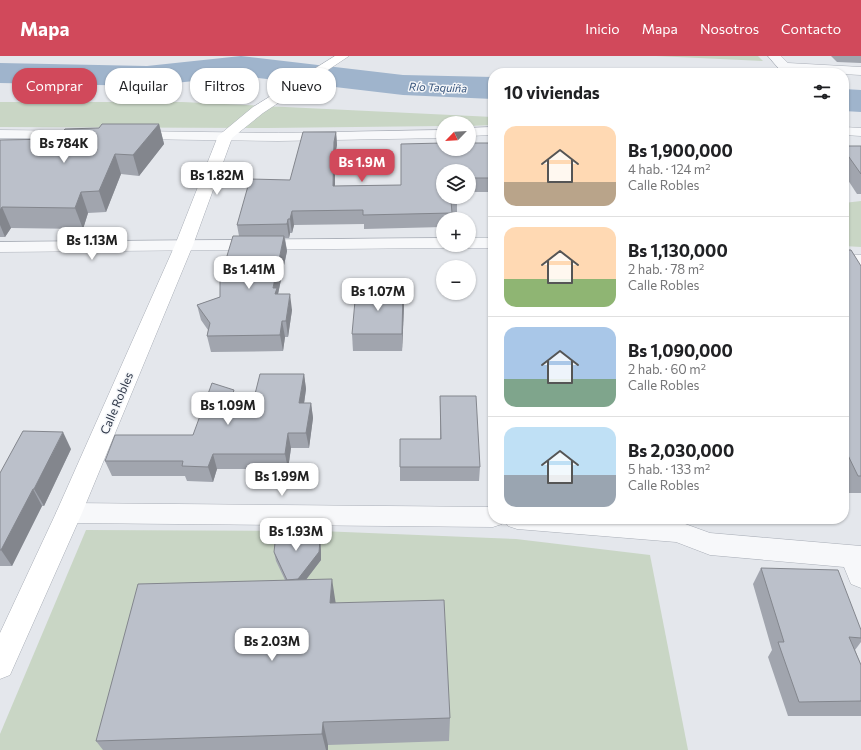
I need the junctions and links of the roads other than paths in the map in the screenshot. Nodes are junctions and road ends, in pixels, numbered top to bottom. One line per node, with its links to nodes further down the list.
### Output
1 (343, 56): 14 (street)
2 (774, 56): 3 (street)
3 (803, 68)
4 (849, 70): 5 (street)
5 (861, 71)
6 (849, 131): 9 (street)
7 (476, 132): 8 (street)
8 (488, 132)
9 (861, 132)
10 (0, 134): 12 (street)
11 (436, 134): 14 (street)
12 (101, 135)
13 (116, 135): 14 (street)
14 (225, 136): 18 (street, Calle Robles)
15 (436, 243): 18 (street)
16 (476, 243): 17 (street)
17 (488, 243)
18 (184, 245): 19 (street); 22 (street, Calle Robles)
19 (0, 247)
20 (849, 259): 21 (street)
21 (861, 260)
22 (69, 514): 23 (street); 27 (street, Calle Robles)
23 (488, 517)
24 (649, 524): 25 (street)
25 (676, 525): 26 (street)
26 (858, 563)
27 (0, 666)

